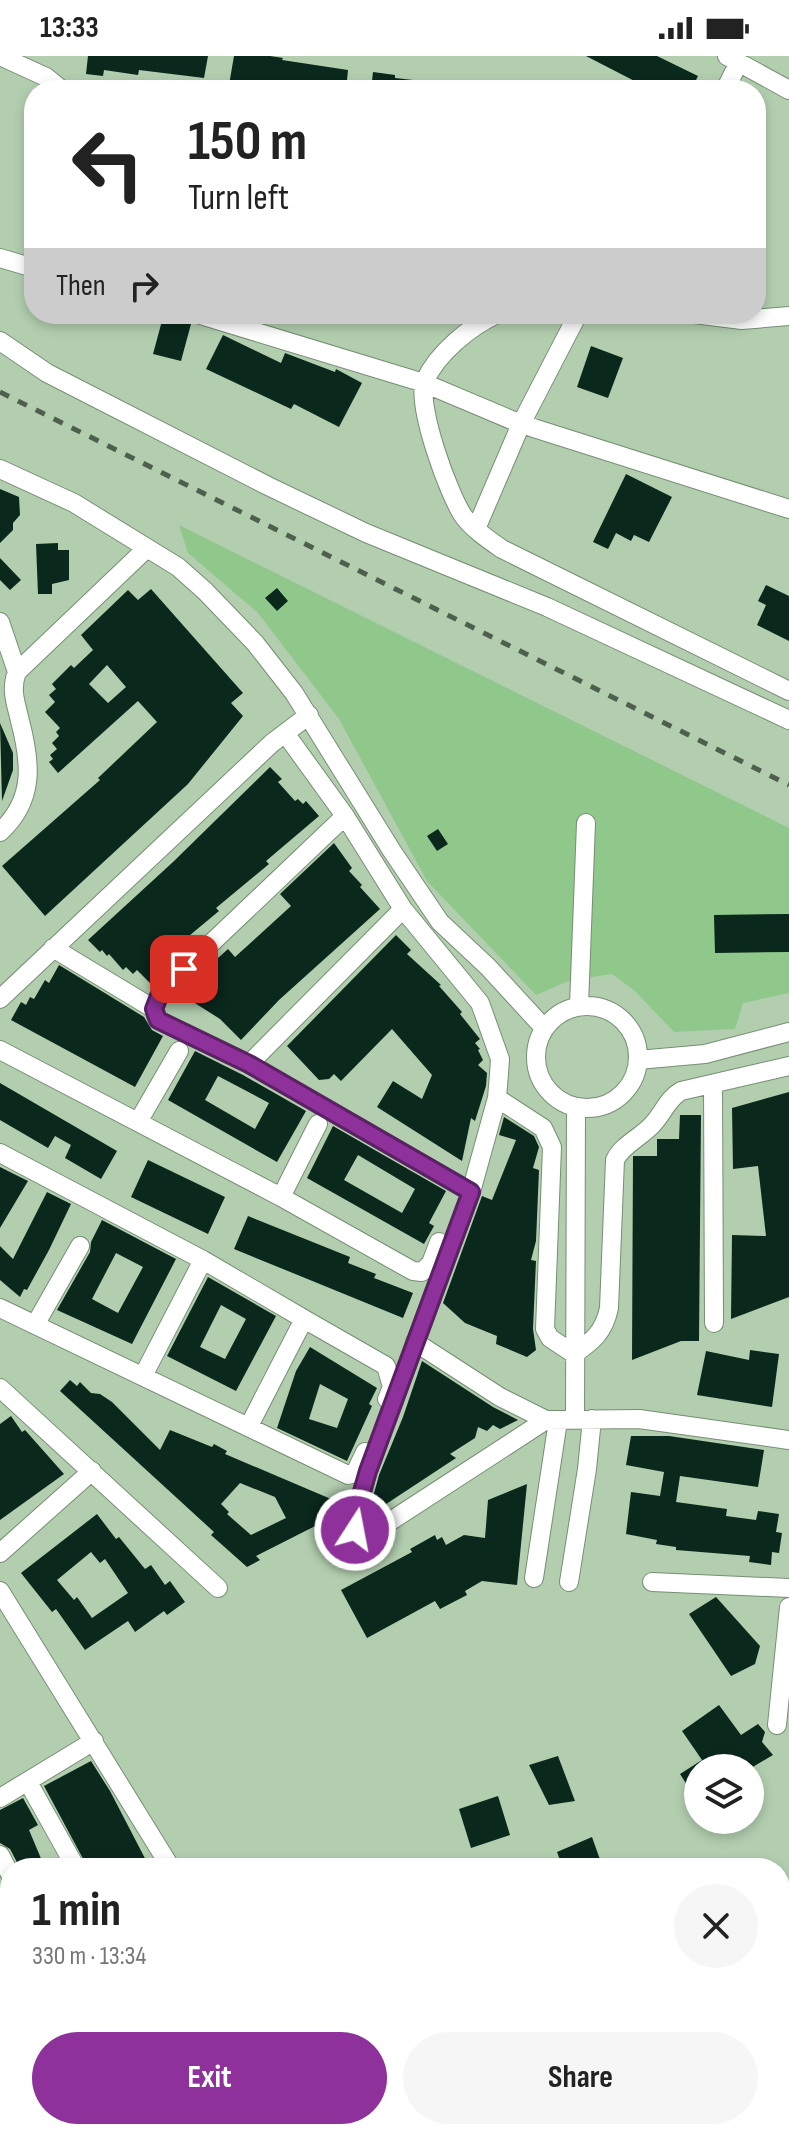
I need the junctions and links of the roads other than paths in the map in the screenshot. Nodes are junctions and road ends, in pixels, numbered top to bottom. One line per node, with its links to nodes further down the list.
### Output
1 (0, 56): 5 (street)
2 (47, 56): 5 (street)
3 (738, 62): 4 (street); 7 (street)
4 (789, 73)
5 (46, 77): 6 (street)
6 (50, 80)
7 (789, 90)
8 (0, 258): 9 (street)
9 (24, 265)
10 (789, 316): 11 (street)
11 (766, 319)
12 (230, 324): 16 (street)
13 (482, 324): 16 (street)
14 (573, 324): 17 (street)
15 (0, 341): 26 (street)
16 (424, 383): 17 (street); 20 (street)
17 (521, 424): 19 (street); 20 (street)
18 (0, 469): 21 (street)
19 (789, 509)
20 (476, 529): 24 (street)
21 (147, 548): 23 (street); 25 (street)
22 (0, 622): 23 (street)
23 (10, 685): 30 (street)
24 (789, 691)
25 (309, 715): 27 (street); 36 (street)
26 (789, 720)
27 (285, 733): 28 (street); 32 (street)
28 (345, 816): 31 (street); 35 (street)
29 (586, 823): 34 (street)
30 (0, 832)
31 (403, 909): 41 (street); 44 (street)
32 (53, 948): 33 (street); 35 (street)
33 (0, 999)
34 (579, 1005): 36 (street); 40 (street)
35 (154, 1009): 41 (street)
36 (544, 1028): 45 (street)
37 (789, 1032): 40 (street)
38 (0, 1050): 46 (street)
39 (179, 1051): 46 (street)
40 (638, 1060): 45 (street)
41 (249, 1064): 49 (street)
42 (789, 1066): 43 (street)
43 (713, 1084): 52 (street); 57 (street)
44 (497, 1098): 49 (street); 60 (street)
45 (576, 1107): 51 (street)
46 (138, 1122): 50 (street)
47 (318, 1124): 50 (street)
48 (0, 1153): 54 (street)
49 (466, 1189): 50 (street); 59 (street)
50 (281, 1197)
51 (575, 1239): 52 (street); 60 (street)
52 (611, 1239): 60 (street)
53 (80, 1246): 58 (street)
54 (203, 1260): 56 (street); 61 (street)
55 (0, 1308): 58 (street)
56 (304, 1319): 64 (street); 64 (street)
57 (714, 1323)
58 (35, 1325): 61 (street)
59 (415, 1342): 63 (street); 63 (street)
60 (574, 1354): 63 (street)
61 (143, 1376): 64 (street)
62 (0, 1388): 66 (street)
63 (568, 1420): 65 (street); 68 (street); 69 (street)
64 (249, 1426)
65 (789, 1440)
66 (92, 1471): 67 (street); 71 (street)
67 (0, 1553)
68 (534, 1578)
69 (569, 1582)
70 (652, 1582): 72 (street)
71 (218, 1588)
72 (789, 1588)
73 (0, 1591): 76 (street)
74 (789, 1607): 75 (street)
75 (777, 1725)
76 (94, 1741): 77 (street); 80 (street)
77 (28, 1782): 78 (street); 79 (street)
78 (0, 1798)
79 (70, 1858)
80 (165, 1858)

